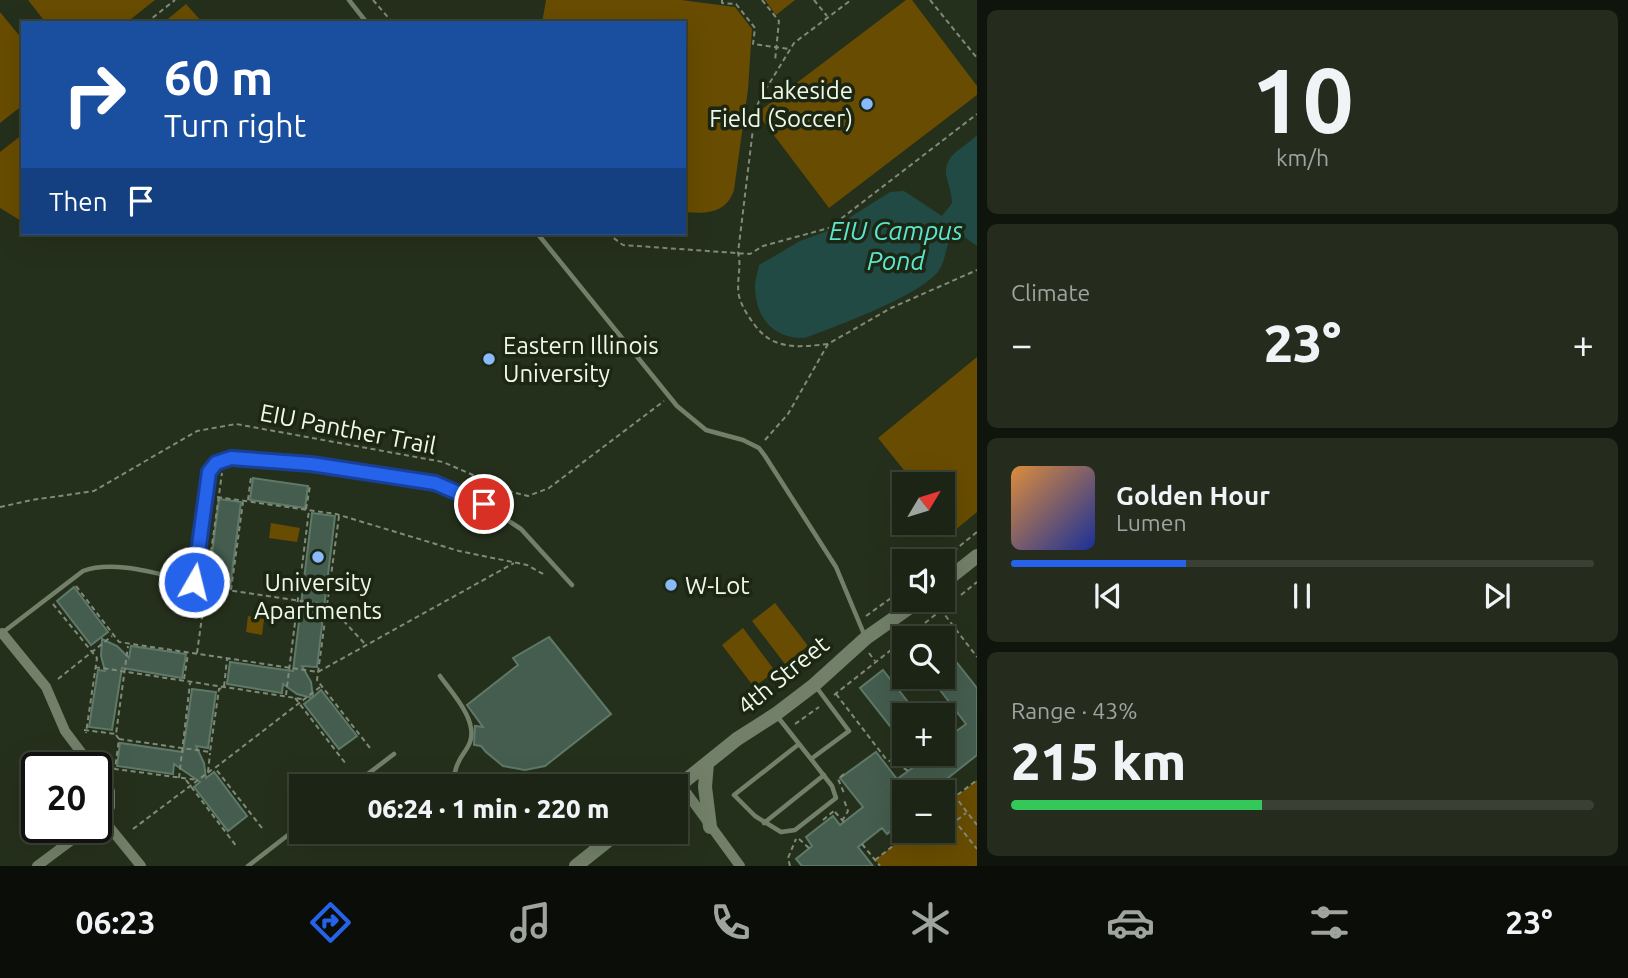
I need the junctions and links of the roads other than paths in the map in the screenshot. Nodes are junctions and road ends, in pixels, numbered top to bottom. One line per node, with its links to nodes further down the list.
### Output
1 (349, 0): 2 (lane)
2 (365, 21)
3 (539, 235): 9 (lane)
4 (977, 556): 5 (street)
5 (955, 573)
6 (572, 585): 8 (lane)
7 (913, 612): 9 (street, 4th Street)
8 (2, 633): 14 (street)
9 (867, 646): 11 (street, 4th Street)
10 (440, 676): 18 (lane)
11 (814, 685): 12 (street, 4th Street); 16 (lane)
12 (776, 714): 13 (lane); 17 (street, 4th Street)
13 (799, 744): 16 (lane); 23 (lane)
14 (81, 752)
15 (394, 754): 19 (lane)
16 (811, 759): 20 (lane)
17 (707, 763): 21 (street, 4th Street); 24 (street)
18 (455, 772)
19 (368, 774)
20 (824, 775): 23 (lane); 23 (lane)
21 (688, 778)
22 (688, 799): 24 (street)
23 (764, 823)
24 (710, 827): 33 (street)
25 (112, 834): 30 (street)
26 (289, 834): 31 (lane)
27 (68, 843): 29 (street)
28 (604, 844): 32 (street)
29 (37, 866)
30 (141, 866)
31 (248, 866)
32 (576, 866)
33 (740, 866)

